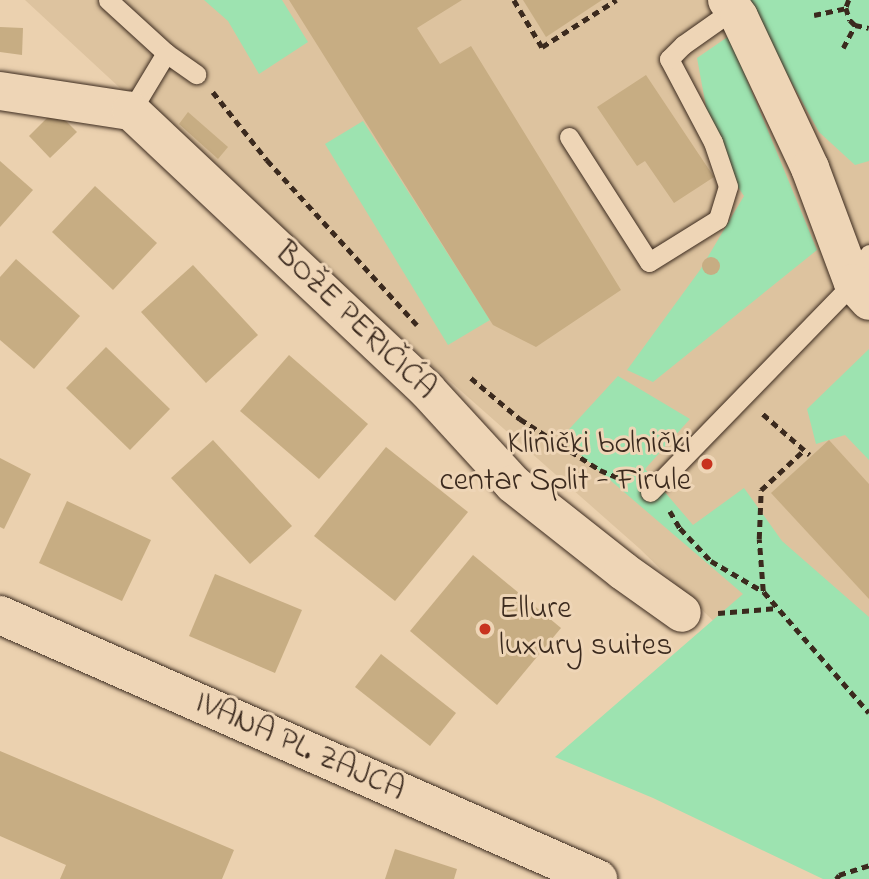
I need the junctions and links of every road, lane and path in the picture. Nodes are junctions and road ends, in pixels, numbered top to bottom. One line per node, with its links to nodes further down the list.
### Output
1 (108, 0): 11 (lane)
2 (514, 0): 3 (path)
3 (616, 0)
4 (849, 0): 6 (path)
5 (731, 5): 15 (lane); 16 (street)
6 (846, 8): 7 (path); 8 (path)
7 (814, 15)
8 (855, 25): 9 (path); 10 (path)
9 (869, 27)
10 (843, 48)
11 (166, 53): 12 (lane); 14 (lane)
12 (196, 74): 17 (path)
13 (0, 91): 14 (street)
14 (131, 111): 25 (street, BOŽE PERIČIĆA)
15 (569, 136)
16 (864, 279): 19 (lane)
17 (426, 335)
18 (460, 370): 22 (path)
19 (744, 396): 20 (path); 22 (lane)
20 (804, 450): 21 (path); 23 (path)
21 (810, 455)
22 (650, 492): 23 (path)
23 (764, 592): 24 (path)
24 (777, 608): 26 (path); 28 (path)
25 (682, 613)
26 (735, 613)
27 (0, 615): 30 (street, IVANA PL. ZAJCA)
28 (869, 713)
29 (869, 866): 31 (path)
30 (598, 879)
31 (836, 879)

